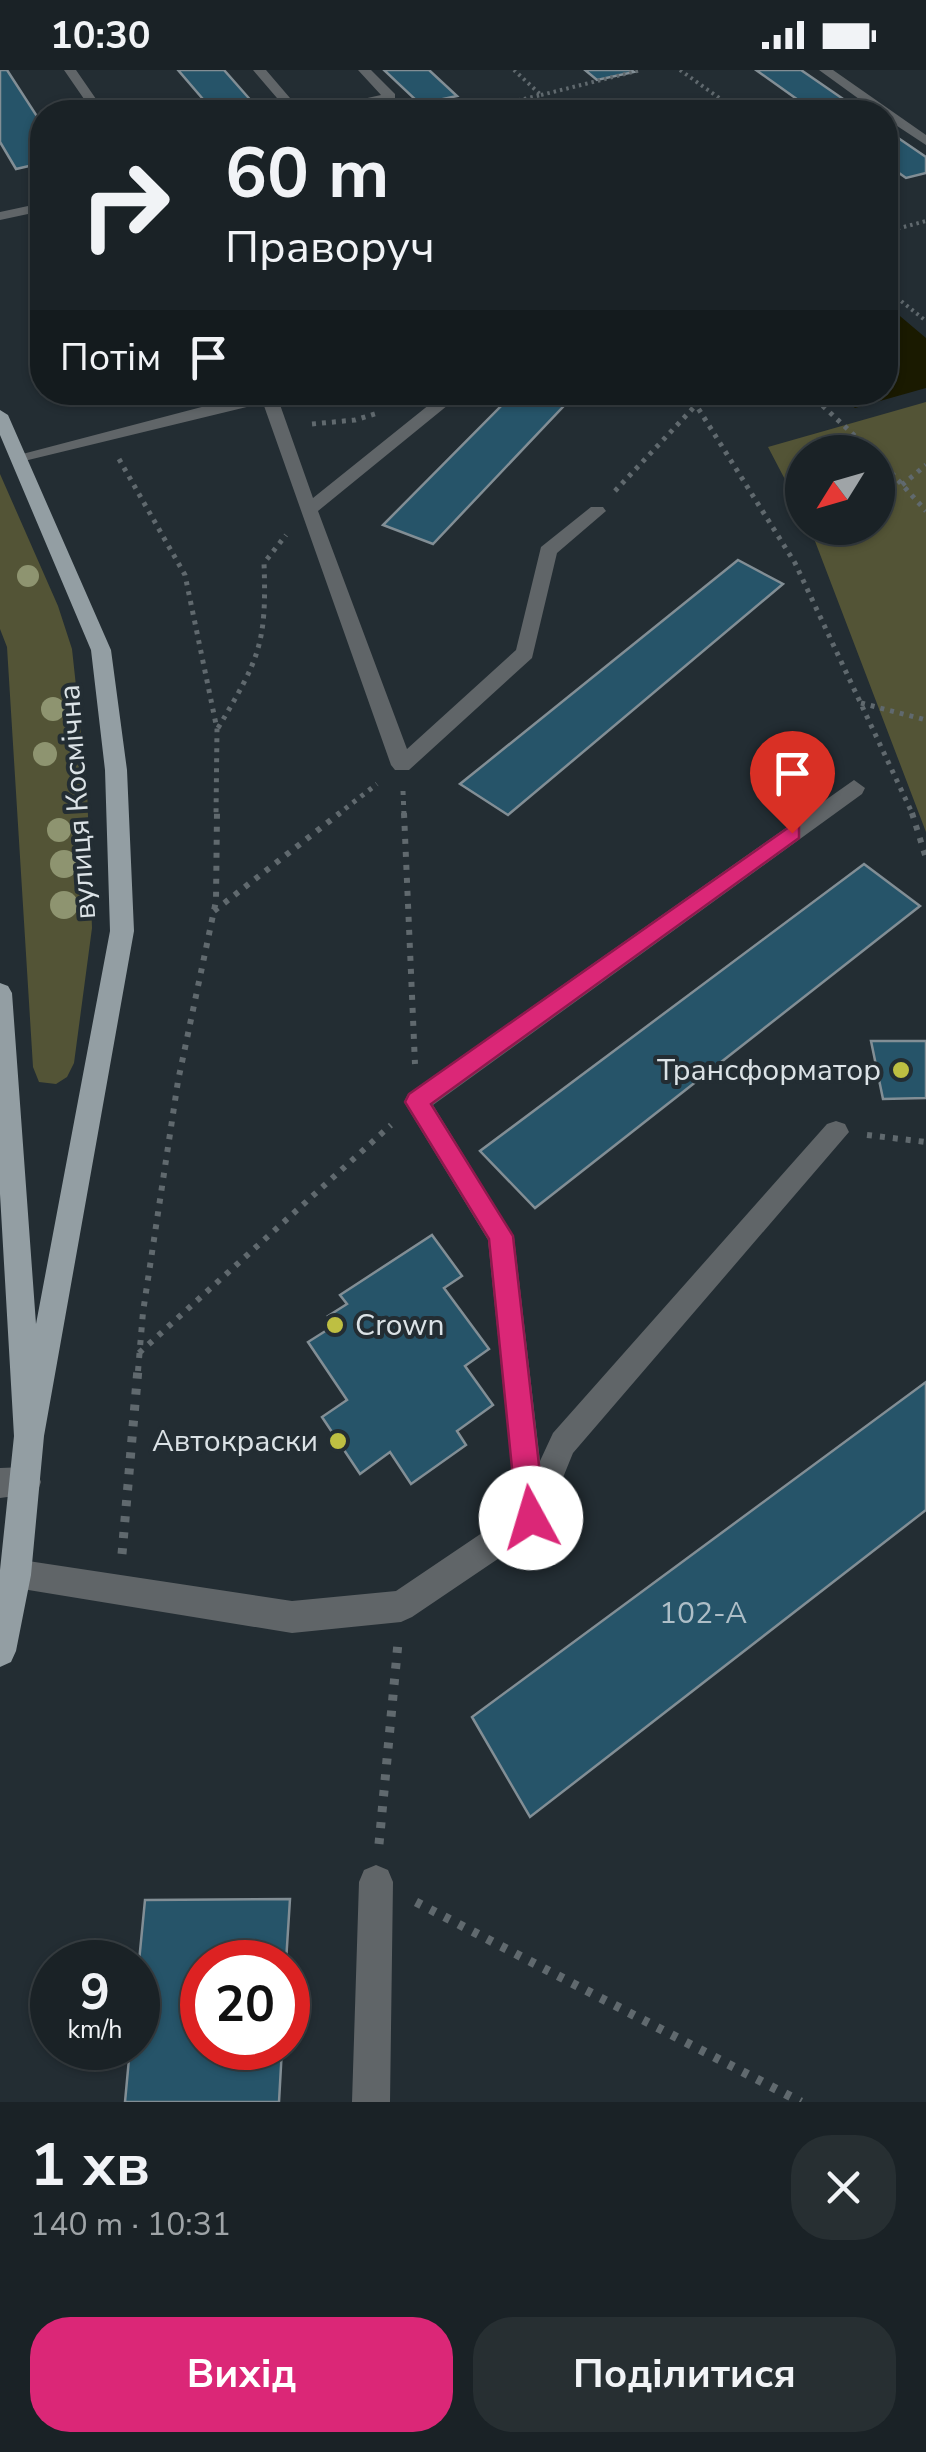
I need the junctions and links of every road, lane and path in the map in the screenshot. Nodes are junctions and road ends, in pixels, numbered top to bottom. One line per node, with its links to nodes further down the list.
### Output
1 (70, 70): 9 (lane)
2 (259, 70): 10 (lane)
3 (364, 70): 11 (lane)
4 (514, 70): 8 (path)
5 (641, 70): 8 (path)
6 (680, 70): 13 (path)
7 (825, 70): 14 (lane)
8 (541, 95): 12 (path)
9 (90, 100)
10 (285, 100)
11 (374, 100)
12 (519, 100)
13 (722, 100)
14 (868, 100)
15 (898, 121): 16 (lane)
16 (926, 140)
17 (30, 209): 18 (lane)
18 (0, 216)
19 (926, 221): 20 (path)
20 (900, 228)
21 (898, 299): 22 (path)
22 (926, 321)
23 (231, 405): 33 (lane)
24 (277, 405): 31 (lane)
25 (440, 405): 38 (lane)
26 (695, 405): 39 (path)
27 (697, 405): 41 (path)
28 (822, 405): 32 (path)
29 (388, 409): 31 (path)
30 (0, 415): 34 (main road, вулиця Космічна)
31 (280, 424): 38 (lane)
32 (854, 435)
33 (106, 436): 34 (lane); 43 (path)
34 (20, 457): 54 (main road, вулиця Космічна)
35 (926, 465): 37 (path)
36 (895, 477): 37 (path)
37 (902, 485): 40 (path)
38 (309, 508): 43 (path); 44 (lane)
39 (598, 510): 44 (lane)
40 (926, 511)
41 (860, 704): 42 (path); 46 (path)
42 (926, 720)
43 (217, 729): 47 (path)
44 (402, 765): 47 (path); 49 (path)
45 (854, 788): 49 (lane)
46 (926, 858)
47 (214, 912): 53 (path)
48 (0, 993): 52 (main road, вулиця Космічна)
49 (417, 1102): 53 (path); 56 (lane)
50 (836, 1132): 51 (path); 56 (lane)
51 (926, 1142)
52 (11, 1297): 54 (main road, вулиця Космічна)
53 (139, 1354): 58 (path)
54 (28, 1436): 55 (main road, вулиця Космічна)
55 (13, 1482): 57 (main road, вулиця Космічна)
56 (531, 1518): 59 (lane)
57 (15, 1576): 58 (lane); 60 (main road, вулиця Космічна)
58 (119, 1591): 59 (lane)
59 (401, 1606): 61 (path)
60 (0, 1651)
61 (376, 1882): 62 (lane); 63 (path)
62 (371, 2102)
63 (801, 2102)

